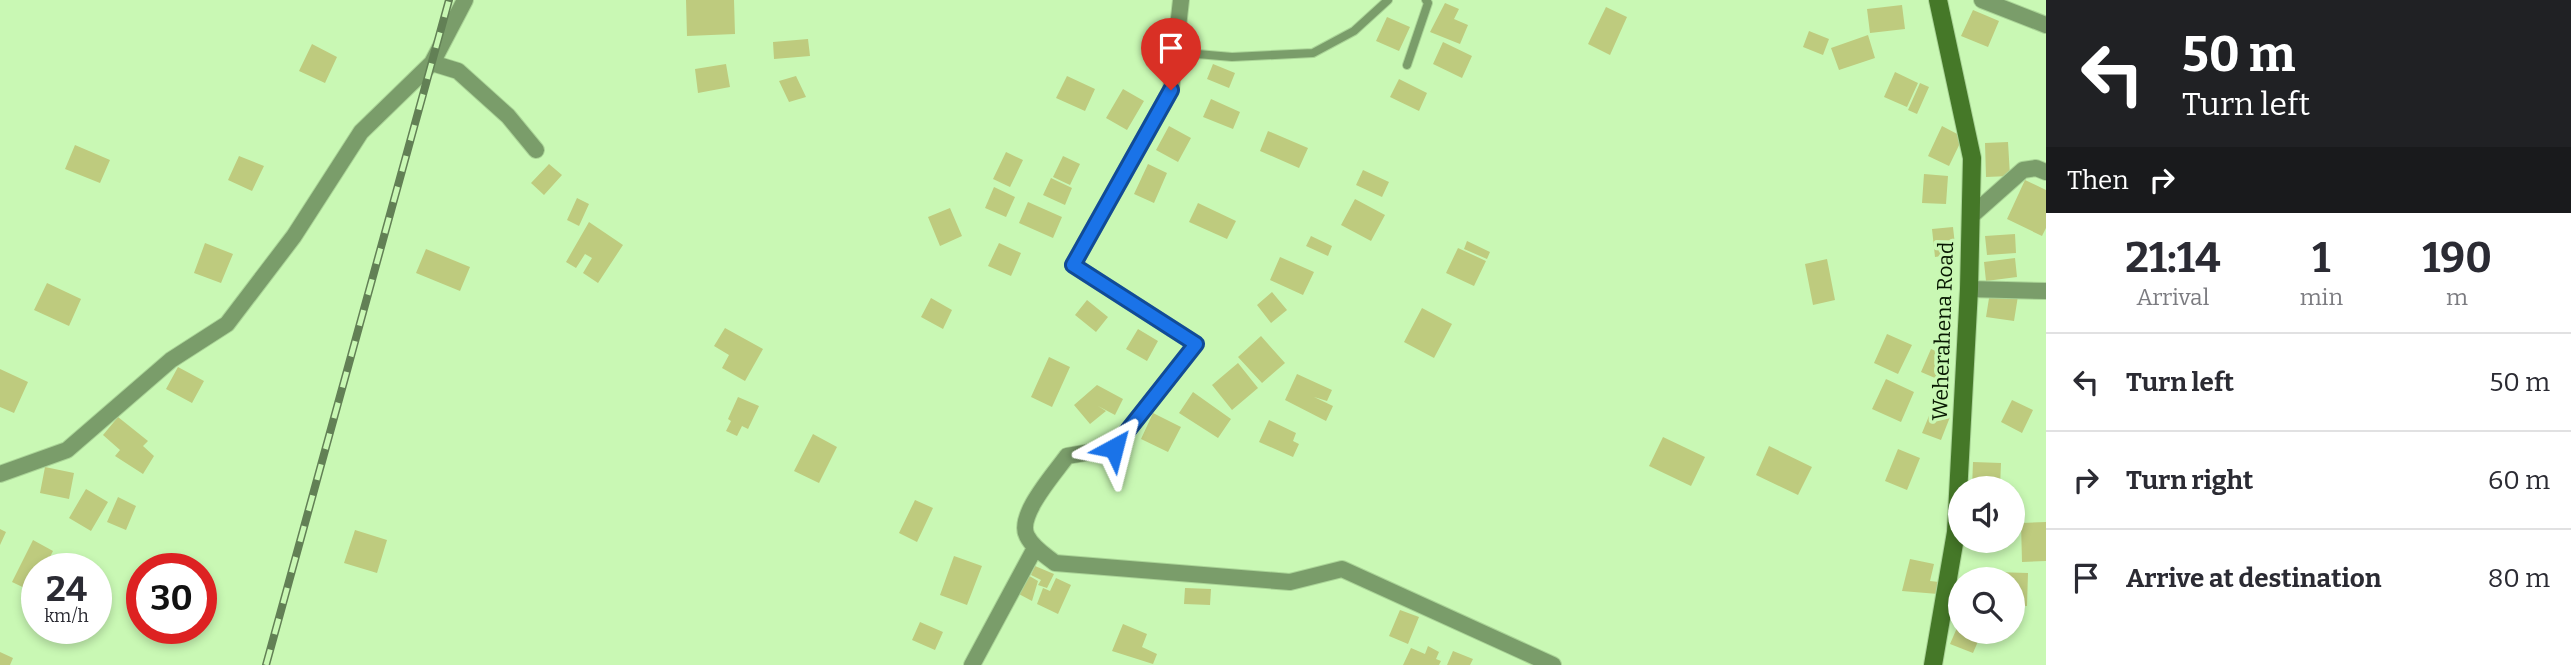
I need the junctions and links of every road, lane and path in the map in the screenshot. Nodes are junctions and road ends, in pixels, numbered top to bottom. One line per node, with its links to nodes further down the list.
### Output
1 (465, 0): 10 (street)
2 (1181, 0): 9 (street)
3 (1388, 0): 9 (lane)
4 (1426, 0): 11 (lane)
5 (1938, 0): 14 (main road, Weherahena Road)
6 (1982, 0): 7 (street)
7 (2007, 5): 8 (street)
8 (2046, 25)
9 (1174, 52): 18 (street)
10 (432, 63): 12 (street); 17 (street)
11 (1407, 65)
12 (536, 150)
13 (2046, 172): 14 (street)
14 (1970, 217): 15 (main road, Weherahena Road)
15 (1969, 289): 16 (street); 21 (main road, Weherahena Road)
16 (2046, 290)
17 (0, 474)
18 (1035, 548): 19 (street); 20 (street)
19 (972, 665)
20 (1553, 665)
21 (1933, 665)

